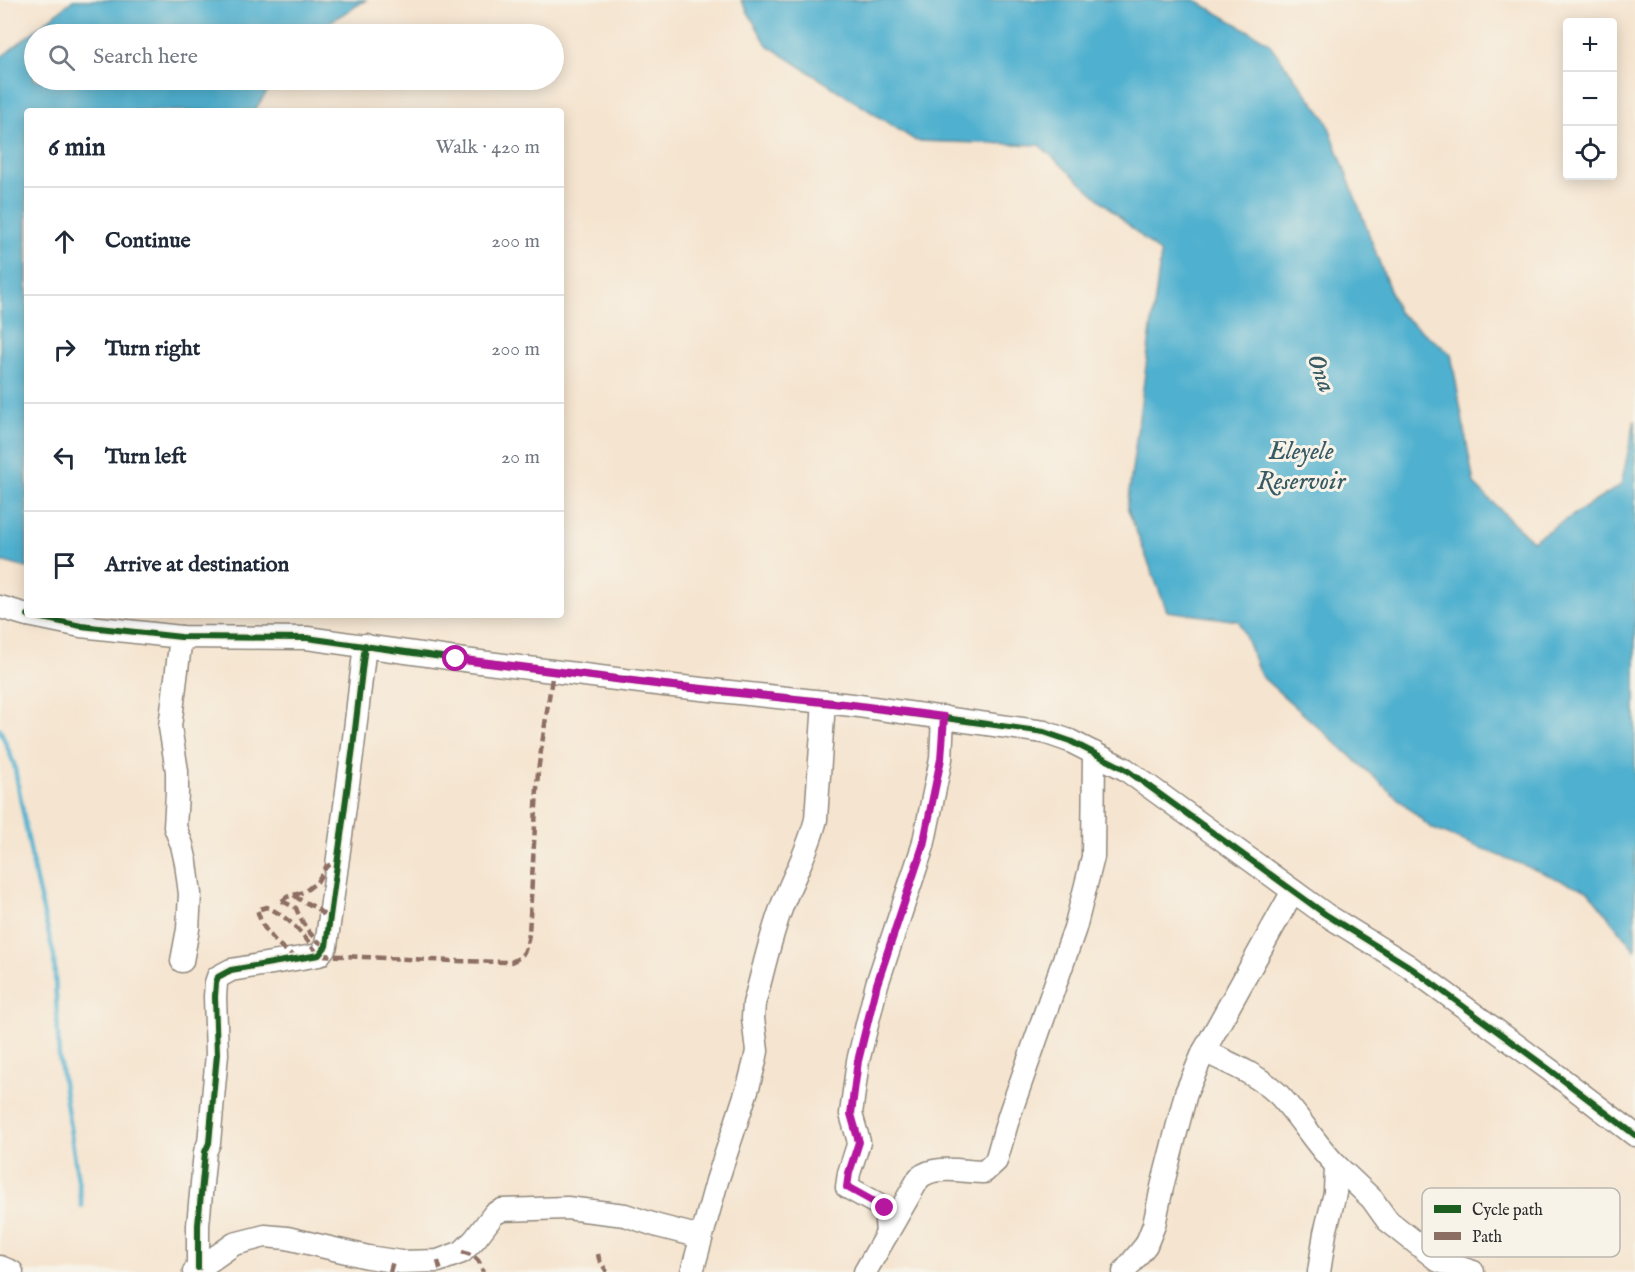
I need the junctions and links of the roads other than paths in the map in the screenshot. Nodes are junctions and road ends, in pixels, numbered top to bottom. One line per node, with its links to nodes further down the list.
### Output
1 (0, 607): 2 (street)
2 (24, 614)
3 (42, 618): 4 (street)
4 (181, 637): 5 (street); 10 (street)
5 (365, 645): 6 (street); 19 (street)
6 (824, 702): 7 (street); 15 (street)
7 (944, 717): 8 (street); 14 (street)
8 (1094, 753): 9 (street); 14 (street)
9 (1293, 891): 11 (street); 12 (street)
10 (182, 961)
11 (1204, 1051): 13 (street); 23 (street)
12 (1635, 1135)
13 (1336, 1165): 16 (street); 24 (street)
14 (887, 1234): 22 (street)
15 (701, 1237): 19 (street); 21 (street)
16 (1422, 1249)
17 (1433, 1257): 25 (street)
18 (0, 1267): 20 (street)
19 (196, 1270)
20 (12, 1272)
21 (692, 1272)
22 (865, 1272)
23 (1124, 1272)
24 (1319, 1272)
25 (1473, 1272)

